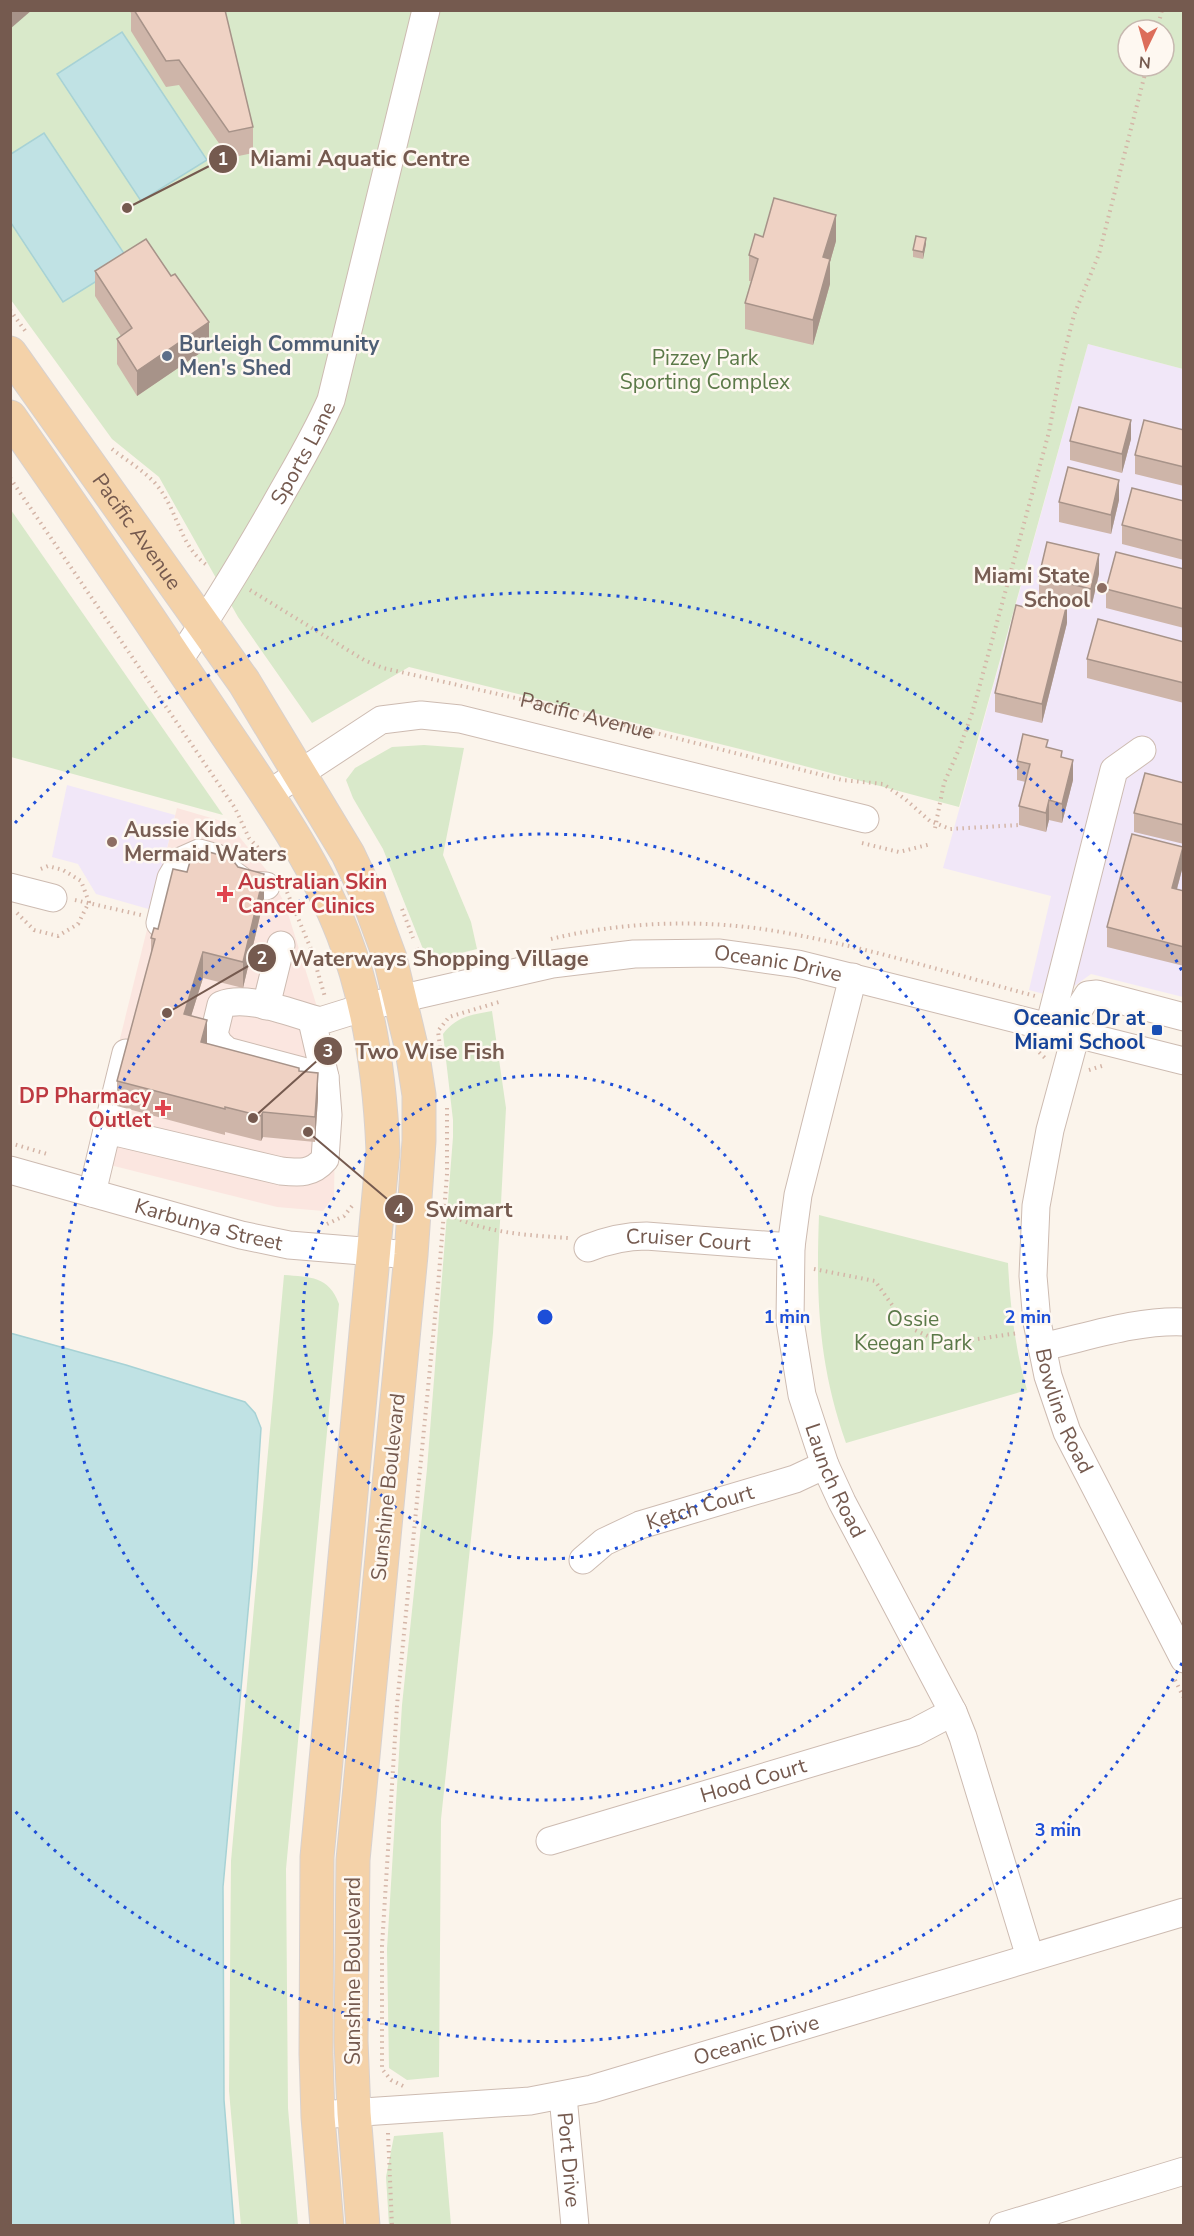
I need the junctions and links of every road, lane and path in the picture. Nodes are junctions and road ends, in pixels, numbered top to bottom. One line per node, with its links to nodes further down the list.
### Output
1 (426, 10): 10 (street, Sports Lane)
2 (1144, 78): 16 (path)
3 (10, 310): 4 (path)
4 (20, 345): 10 (main road, Pacific Avenue)
5 (10, 417): 11 (main road, Pacific Avenue)
6 (106, 444): 8 (path, Pacific Avenue)
7 (10, 478): 19 (path)
8 (208, 566)
9 (243, 589): 16 (path, Pacific Avenue)
10 (204, 624): 11 (street, Sports Lane); 13 (main road, Pacific Avenue)
11 (178, 662): 14 (main road, Pacific Avenue)
12 (1142, 750): 32 (street, Bowline Road)
13 (300, 772): 14 (street, Pacific Avenue); 17 (street, Pacific Avenue); 25 (main road, Sunshine Boulevard)
14 (267, 795): 28 (main road, Sunshine Boulevard)
15 (1019, 825): 16 (path)
16 (936, 826)
17 (859, 830): 18 (path)
18 (931, 844)
19 (277, 882): 22 (street); 29 (path)
20 (10, 886): 21 (street)
21 (53, 897): 22 (path)
22 (158, 931)
23 (281, 945): 27 (street)
24 (853, 976): 25 (street, Oceanic Drive); 32 (street, Oceanic Drive); 47 (street, Launch Road)
25 (401, 999): 28 (street, Oceanic Drive); 46 (main road, Sunshine Boulevard)
26 (504, 1001): 33 (path)
27 (266, 1006): 29 (street); 38 (street)
28 (365, 1007): 29 (street, Oceanic Drive); 45 (main road, Sunshine Boulevard)
29 (320, 1017): 38 (street)
30 (1184, 1017): 32 (street)
31 (132, 1031): 40 (street)
32 (1055, 1034): 34 (street, Oceanic Drive); 36 (path); 49 (street, Bowline Road)
33 (441, 1056)
34 (1184, 1060)
35 (1109, 1064): 37 (path)
36 (1048, 1069)
37 (1086, 1070)
38 (325, 1077): 40 (street)
39 (447, 1099): 43 (path)
40 (107, 1130): 42 (street)
41 (10, 1170): 42 (street, Karbunya Street)
42 (92, 1193): 45 (street, Karbunya Street)
43 (444, 1212): 44 (path); 57 (path)
44 (588, 1248): 47 (street, Cruiser Court)
45 (375, 1253): 46 (street, Karbunya Street); 60 (main road, Sunshine Boulevard)
46 (411, 1255): 59 (main road, Sunshine Boulevard)
47 (790, 1256): 49 (path); 50 (street, Launch Road)
48 (1184, 1322): 49 (street)
49 (1032, 1340): 52 (street, Bowline Road)
50 (825, 1465): 51 (street, Ketch Court); 53 (street, Launch Road)
51 (583, 1560)
52 (1184, 1659)
53 (953, 1712): 54 (street, Hood Court); 56 (street, Launch Road)
54 (550, 1841)
55 (1184, 1912): 56 (street, Oceanic Drive)
56 (1030, 1957): 58 (street, Oceanic Drive)
57 (414, 2085)
58 (563, 2096): 59 (street, Oceanic Drive); 66 (street, Port Drive)
59 (354, 2113): 60 (street, Oceanic Drive); 64 (main road, Sunshine Boulevard)
60 (318, 2115): 63 (main road, Sunshine Boulevard)
61 (388, 2132): 65 (path)
62 (1184, 2170): 67 (street)
63 (327, 2226)
64 (363, 2226)
65 (393, 2226)
66 (575, 2226)
67 (1003, 2226)

